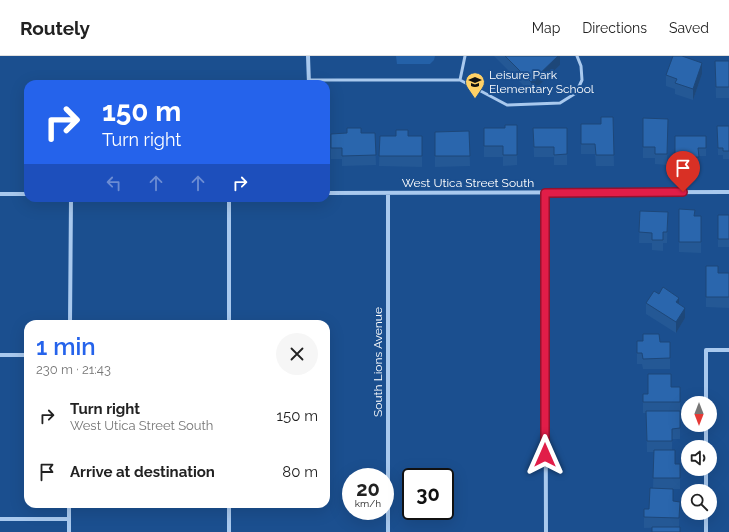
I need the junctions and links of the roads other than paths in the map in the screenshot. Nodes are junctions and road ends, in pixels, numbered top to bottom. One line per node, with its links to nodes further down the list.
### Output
1 (308, 56): 4 (street)
2 (465, 56): 5 (lane)
3 (577, 56): 5 (lane)
4 (309, 80)
5 (460, 80): 6 (lane)
6 (330, 82)
7 (729, 192): 10 (street, West Utica Street South)
8 (330, 193): 9 (street, West Utica Street South)
9 (388, 193): 10 (street, West Utica Street South); 28 (street, South Lions Avenue)
10 (545, 193): 29 (street)
11 (0, 194): 12 (street)
12 (24, 194)
13 (71, 202): 15 (street)
14 (229, 202): 16 (street)
15 (70, 320)
16 (229, 320)
17 (729, 350): 20 (street)
18 (0, 355): 19 (street)
19 (24, 355)
20 (706, 396)
21 (69, 508): 24 (street)
22 (229, 508): 27 (street)
23 (0, 519): 24 (street)
24 (69, 519): 26 (street)
25 (706, 520): 30 (street)
26 (69, 532)
27 (229, 532)
28 (388, 532)
29 (546, 532)
30 (706, 532)

